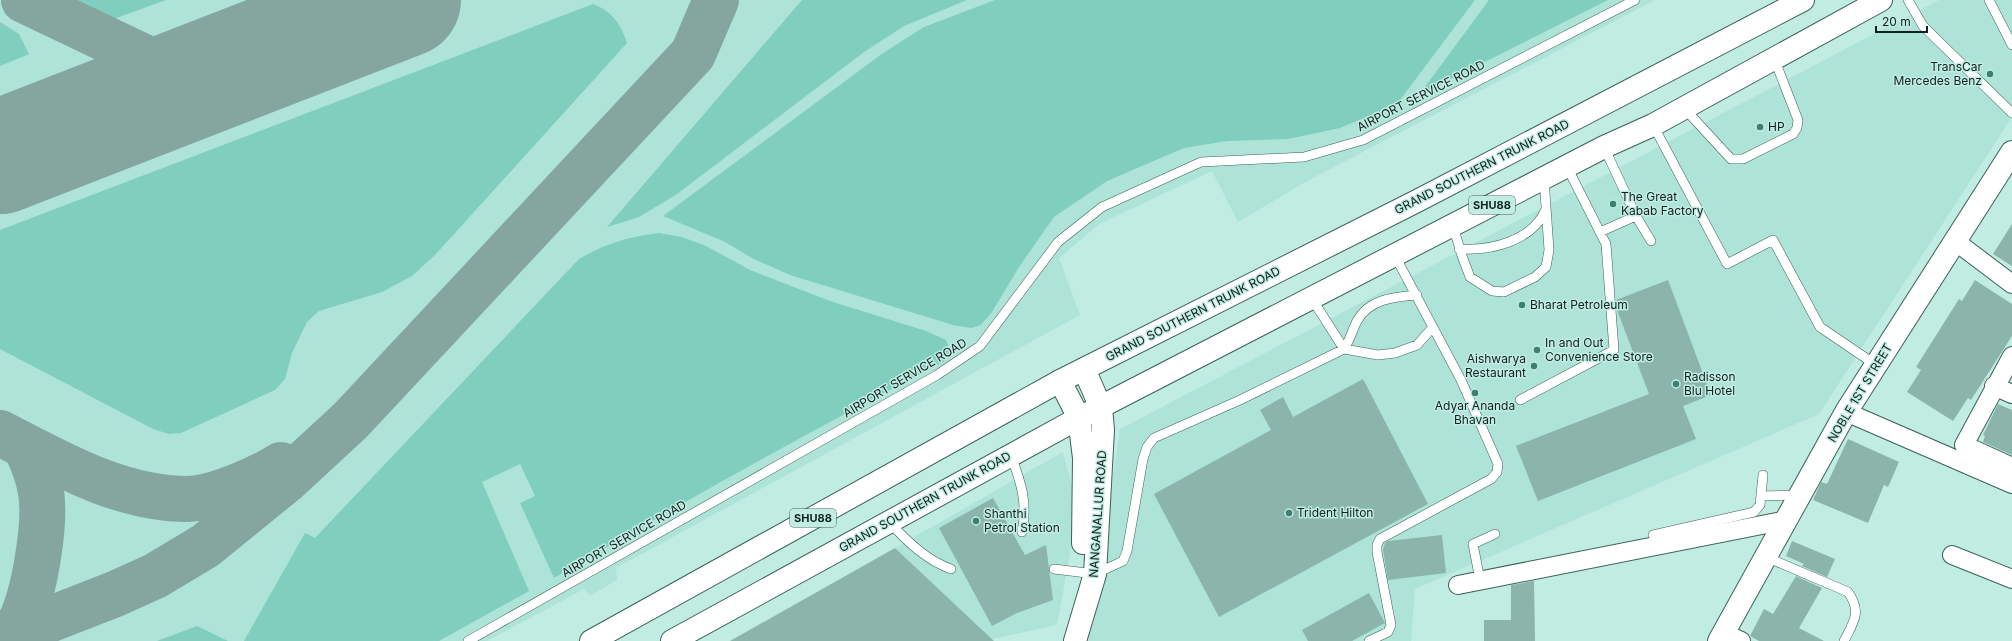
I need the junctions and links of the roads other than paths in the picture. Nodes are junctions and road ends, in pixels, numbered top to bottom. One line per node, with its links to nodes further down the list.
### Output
1 (1635, 0): 58 (lane, AIRPORT SERVICE ROAD)
2 (1803, 0): 30 (main road, GRAND SOUTHERN TRUNK ROAD / SHU88)
3 (1881, 0): 7 (main road, GRAND SOUTHERN TRUNK ROAD / SHU88)
4 (1908, 0): 9 (lane)
5 (1989, 0): 6 (lane)
6 (2012, 45)
7 (1774, 58): 8 (main road, GRAND SOUTHERN TRUNK ROAD / SHU88); 8 (lane)
8 (1684, 108): 10 (main road, GRAND SOUTHERN TRUNK ROAD / SHU88)
9 (2012, 113)
10 (1652, 125): 11 (main road, GRAND SOUTHERN TRUNK ROAD / SHU88); 29 (lane)
11 (1604, 147): 13 (main road, GRAND SOUTHERN TRUNK ROAD / SHU88); 16 (lane)
12 (2012, 152): 20 (main road, NOBLE 1ST STREET)
13 (1567, 167): 14 (main road, GRAND SOUTHERN TRUNK ROAD / SHU88); 18 (lane)
14 (1544, 178): 15 (lane); 17 (main road, GRAND SOUTHERN TRUNK ROAD / SHU88)
15 (1547, 208): 21 (lane); 21 (lane)
16 (1636, 216): 18 (lane); 19 (lane)
17 (1453, 226): 21 (lane); 22 (main road, GRAND SOUTHERN TRUNK ROAD / SHU88)
18 (1600, 232): 34 (lane)
19 (1651, 241)
20 (1955, 241): 23 (street); 29 (main road, NOBLE 1ST STREET)
21 (1459, 249)
22 (1395, 256): 24 (lane); 25 (main road, GRAND SOUTHERN TRUNK ROAD / SHU88)
23 (2012, 284)
24 (1417, 295): 26 (lane); 27 (lane)
25 (1312, 299): 27 (lane); 35 (main road, GRAND SOUTHERN TRUNK ROAD / SHU88)
26 (1433, 328): 27 (lane); 63 (lane)
27 (1344, 349): 53 (lane)
28 (2012, 356): 32 (street)
29 (1876, 365): 36 (main road, NOBLE 1ST STREET)
30 (1084, 369): 31 (main road, GRAND SOUTHERN TRUNK ROAD / SHU88); 35 (main road, NANGANALLUR ROAD)
31 (1060, 381): 37 (main road); 59 (main road, GRAND SOUTHERN TRUNK ROAD / SHU88)
32 (1994, 386): 33 (street); 39 (street)
33 (2012, 394)
34 (1520, 400)
35 (1101, 408): 37 (main road, GRAND SOUTHERN TRUNK ROAD / SHU88); 53 (main road, NANGANALLUR ROAD)
36 (1846, 412): 41 (street); 42 (main road, NOBLE 1ST STREET)
37 (1079, 418): 38 (main road, GRAND SOUTHERN TRUNK ROAD / SHU88); 53 (main road, NANGANALLUR ROAD)
38 (1011, 455): 45 (main road, GRAND SOUTHERN TRUNK ROAD / SHU88); 46 (lane)
39 (2012, 467)
40 (1762, 475): 43 (lane)
41 (2012, 484)
42 (1801, 495): 43 (lane); 44 (main road, NOBLE 1ST STREET)
43 (1761, 496): 48 (lane)
44 (1788, 520): 50 (main road, NOBLE 1ST STREET); 55 (street)
45 (889, 522): 51 (lane); 60 (main road, GRAND SOUTHERN TRUNK ROAD / SHU88)
46 (1022, 532)
47 (1495, 534): 55 (lane)
48 (1653, 535)
49 (1952, 555): 54 (street)
50 (1766, 557): 57 (main road, NOBLE 1ST STREET); 64 (lane)
51 (951, 569)
52 (1054, 569): 53 (lane)
53 (1088, 573): 61 (main road, NANGANALLUR ROAD); 62 (main road, NANGANALLUR ROAD)
54 (2012, 579)
55 (1480, 580): 56 (street)
56 (1458, 584)
57 (1728, 638)
58 (468, 641)
59 (591, 641)
60 (672, 641)
61 (1065, 641)
62 (1075, 641)
63 (1369, 641)
64 (1844, 641)

